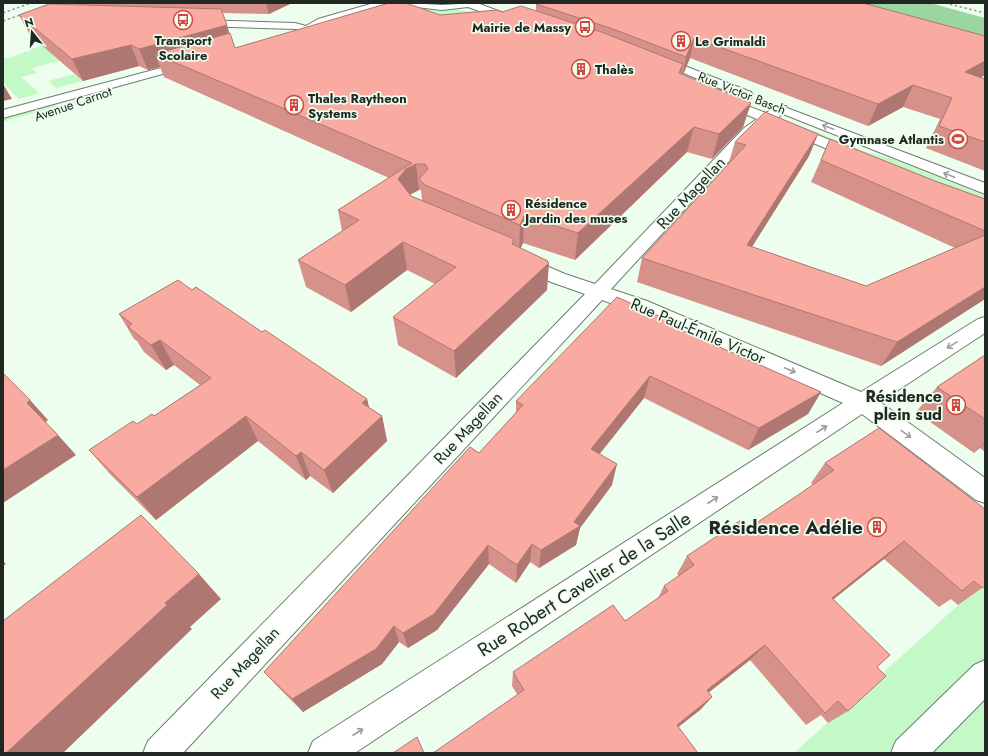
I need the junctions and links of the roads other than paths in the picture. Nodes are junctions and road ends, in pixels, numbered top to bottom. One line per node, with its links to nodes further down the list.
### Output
1 (385, 3): 6 (street)
2 (470, 3): 3 (street); 5 (street)
3 (414, 4): 6 (street)
4 (187, 23): 6 (street)
5 (524, 24)
6 (309, 28): 7 (street)
7 (278, 38)
8 (649, 55): 12 (street, Rue Victor Basch)
9 (205, 59): 10 (street, Avenue Carnot)
10 (141, 78): 14 (street, Avenue Carnot); 15 (street, Avenue Carnot)
11 (704, 93): 13 (street, Rue Victor Basch)
12 (755, 99)
13 (772, 110): 16 (street, Rue Victor Basch); 17 (street, Rue Victor Basch, one-way to 13); 19 (street, Rue Magellan)
14 (3, 114)
15 (3, 126)
16 (870, 161)
17 (985, 189)
18 (508, 256): 19 (street, Rue Paul-Émile Victor)
19 (598, 291): 21 (street, Rue Paul-Émile Victor, one-way to 21); 24 (street, Rue Magellan)
20 (985, 324): 21 (street, Rue Robert Cavelier de la Salle, one-way to 21)
21 (864, 402): 22 (street, Rue Paul-Émile Victor, one-way to 22); 25 (street, Rue Robert Cavelier de la Salle, one-way to 21)
22 (985, 492)
23 (985, 676): 26 (street)
24 (160, 753)
25 (325, 753)
26 (908, 753)

